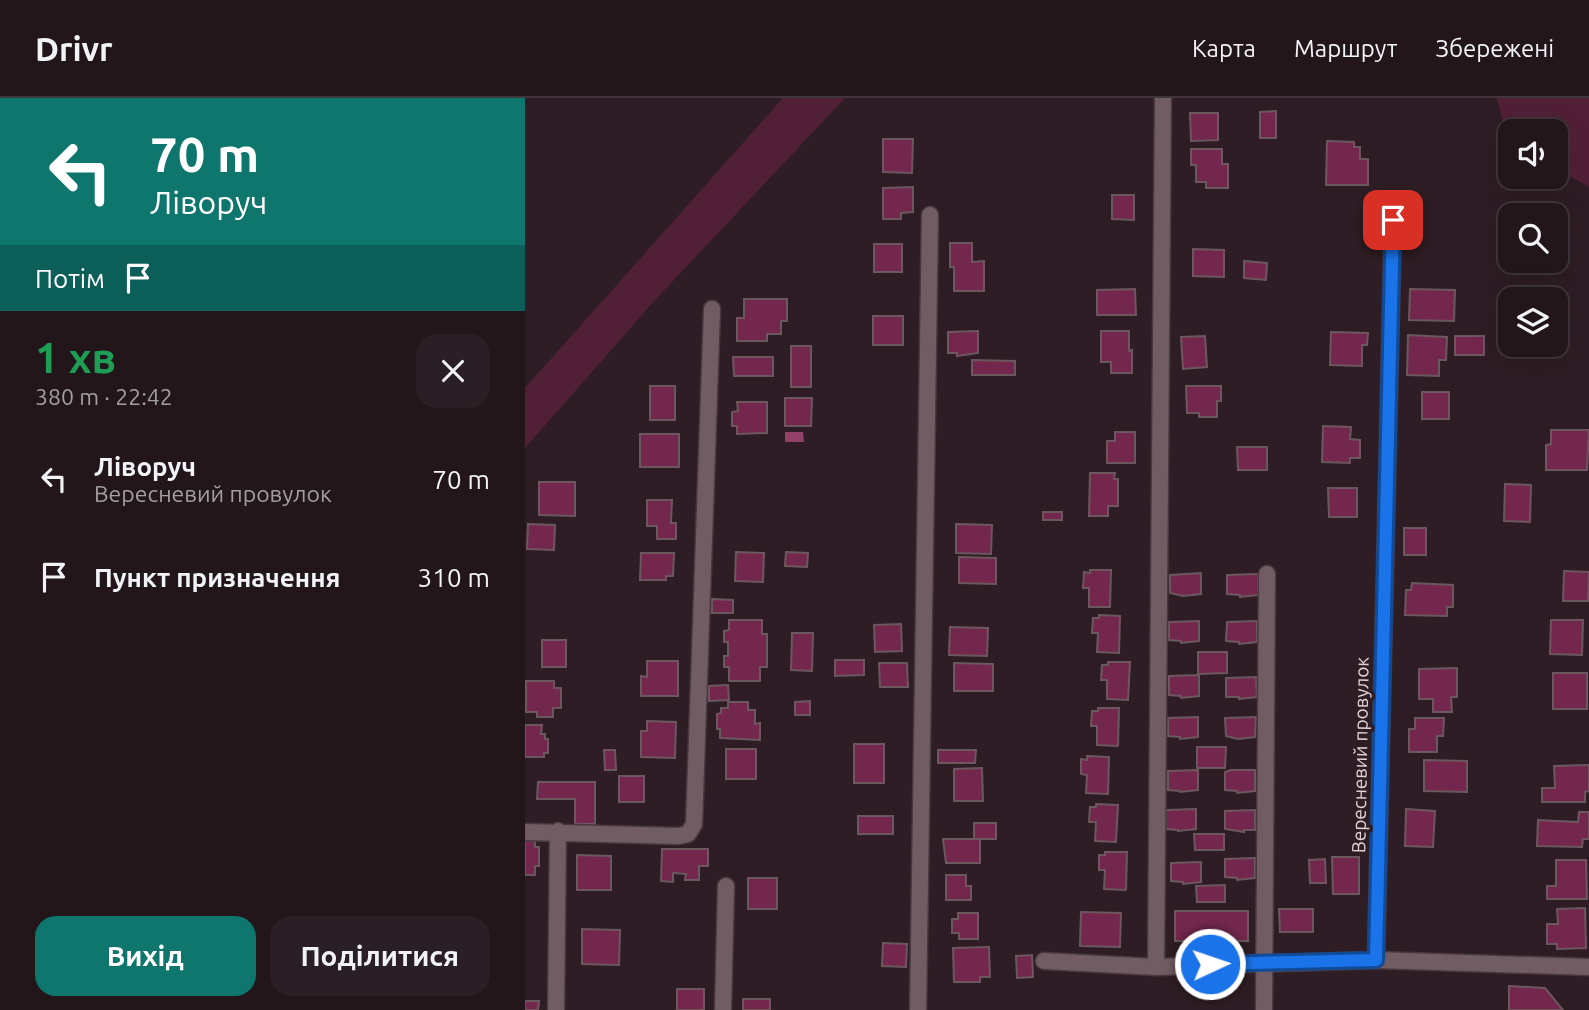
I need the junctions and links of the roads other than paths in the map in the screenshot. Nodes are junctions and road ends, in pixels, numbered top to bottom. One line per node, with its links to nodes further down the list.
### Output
1 (1163, 98): 12 (street)
2 (930, 215): 16 (street)
3 (1393, 220): 9 (street, Вересневий провулок)
4 (712, 309): 6 (street)
5 (1267, 573): 11 (street)
6 (558, 831): 7 (street); 14 (street)
7 (525, 832)
8 (726, 886): 15 (street)
9 (1376, 960): 11 (street); 13 (street)
10 (1044, 961): 12 (street)
11 (1265, 962): 12 (street); 17 (street)
12 (1156, 967)
13 (1589, 967)
14 (556, 1010)
15 (723, 1010)
16 (918, 1010)
17 (1265, 1010)

